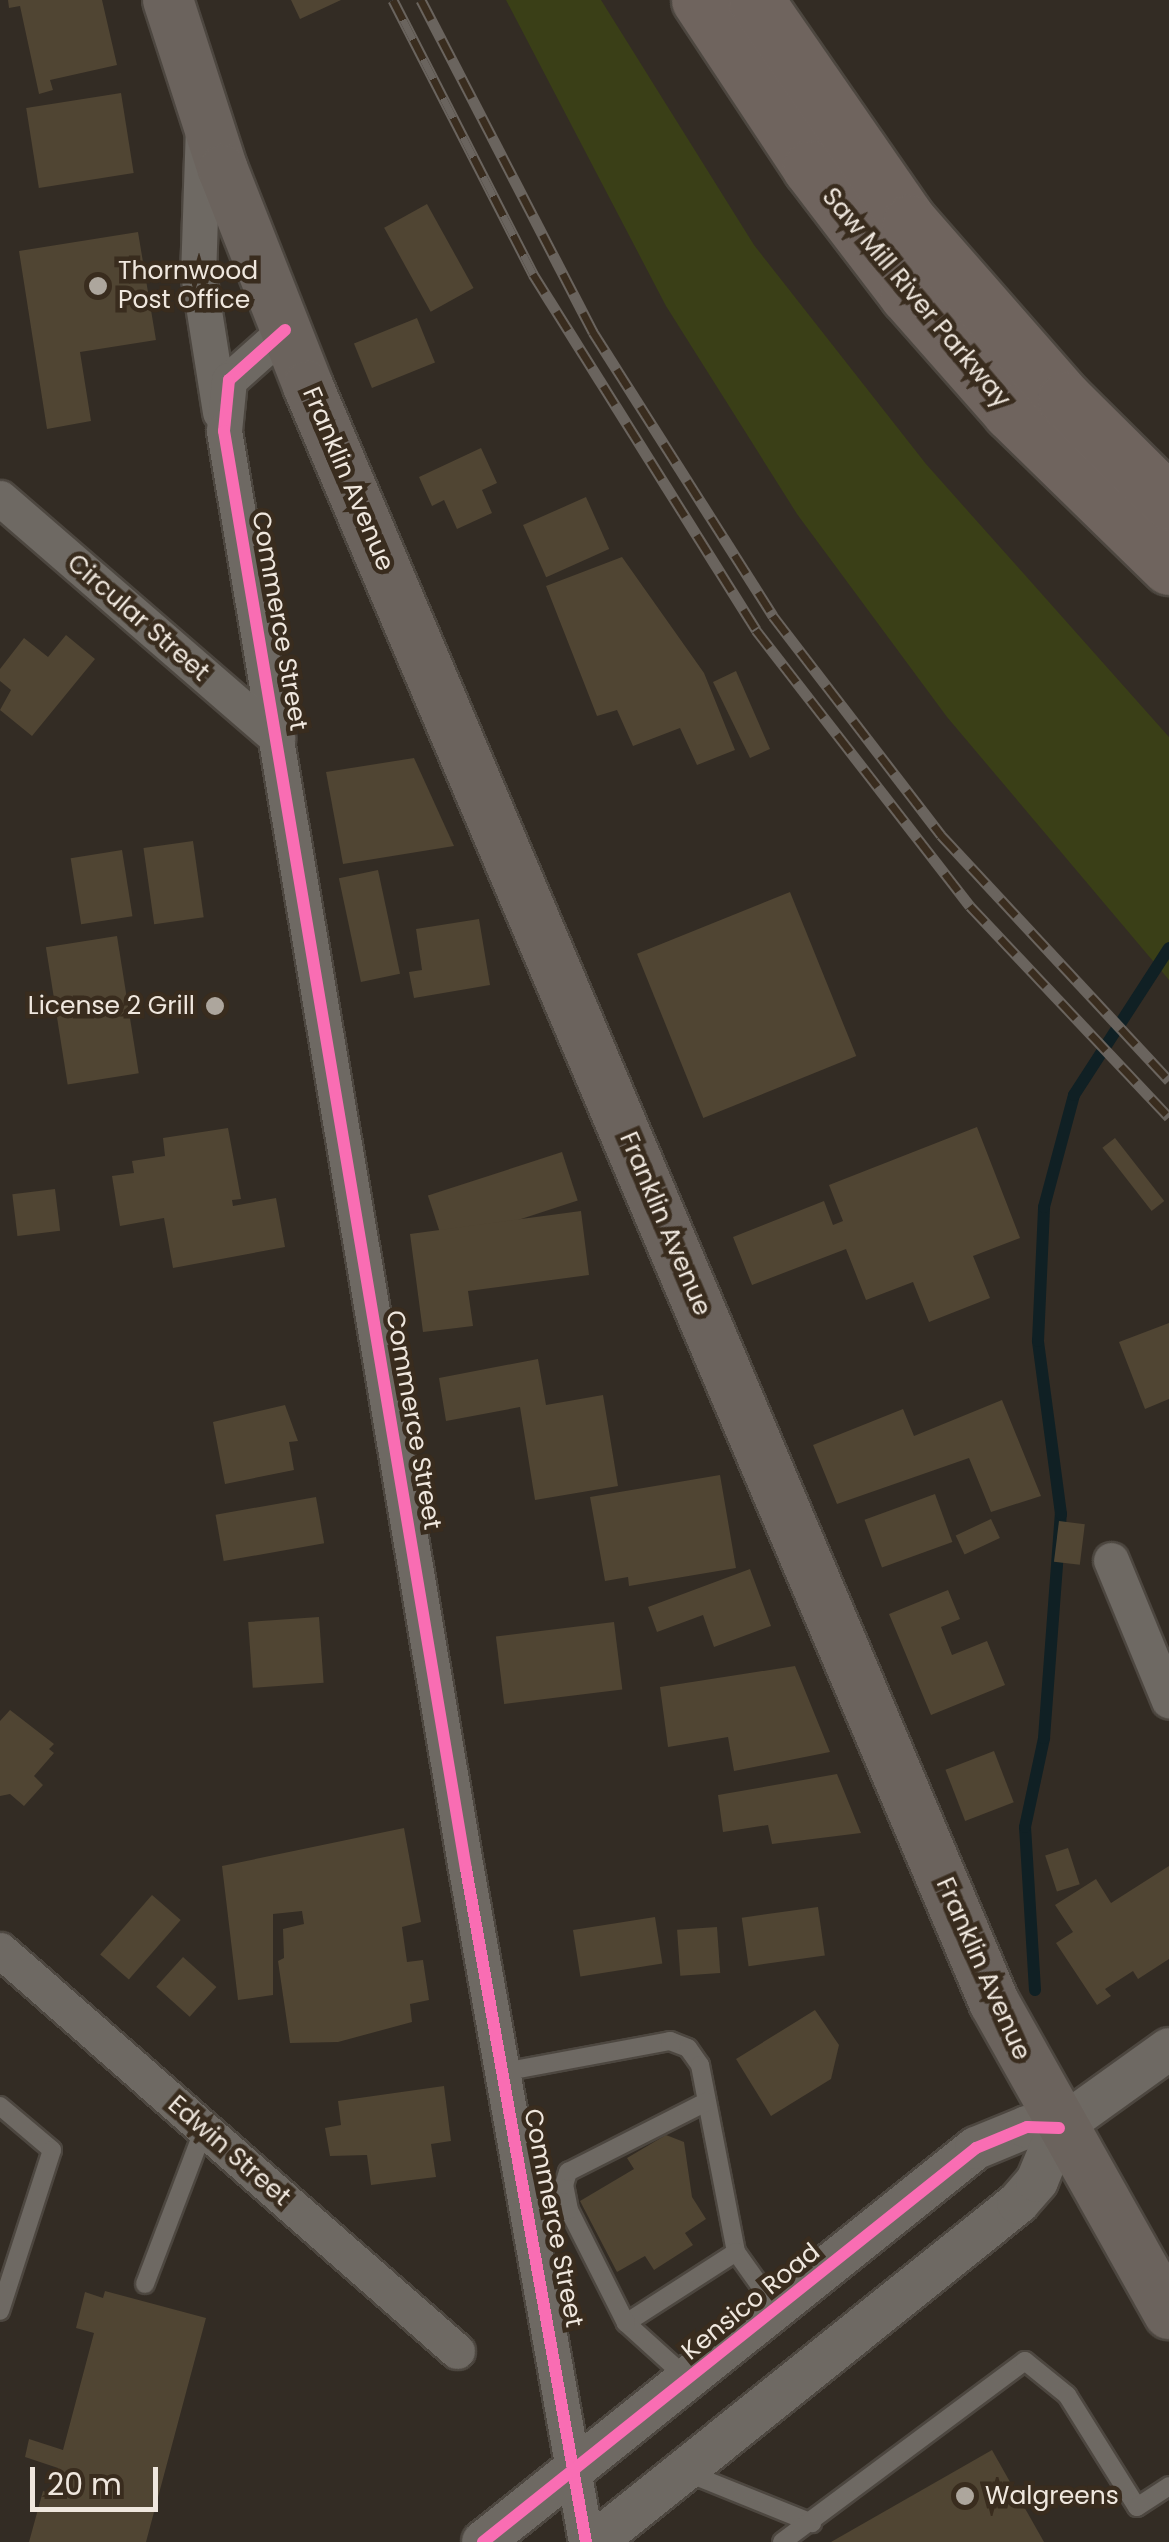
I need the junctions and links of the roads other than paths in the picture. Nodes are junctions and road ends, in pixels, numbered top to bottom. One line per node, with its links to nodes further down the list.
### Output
1 (168, 0): 4 (main road, Commerce Street)
2 (699, 0): 9 (highway, Saw Mill River Parkway)
3 (756, 0): 8 (highway, Saw Mill River Parkway)
4 (204, 115): 5 (main road, Franklin Avenue); 6 (street, Commerce Street)
5 (285, 330): 6 (street, Commerce Street); 18 (main road, Franklin Avenue)
6 (224, 431): 10 (street, Commerce Street)
7 (0, 498): 10 (street, Circular Street)
8 (1169, 502)
9 (1169, 568)
10 (276, 738): 15 (street, Commerce Street)
11 (1111, 1560): 12 (street)
12 (1168, 1695)
13 (0, 1950): 19 (street, Edwin Street)
14 (1169, 2049): 18 (street)
15 (503, 2072): 16 (lane); 29 (street, Commerce Street)
16 (706, 2102): 20 (lane); 25 (lane)
17 (0, 2106): 22 (lane)
18 (1060, 2128): 23 (street, Kensico Road); 24 (main road, Franklin Avenue); 28 (street)
19 (204, 2129): 21 (lane); 26 (street, Edwin Street)
20 (736, 2252): 23 (lane); 25 (lane)
21 (145, 2284)
22 (0, 2309)
23 (778, 2310): 27 (street, Kensico Road)
24 (1169, 2314)
25 (626, 2322): 27 (lane)
26 (457, 2350)
27 (690, 2381): 29 (street, Kensico Road)
28 (683, 2470): 31 (lane); 34 (street)
29 (575, 2471): 32 (street, Kensico Road); 33 (street, Commerce Street)
30 (1169, 2486): 31 (lane)
31 (812, 2523): 35 (lane)
32 (483, 2542)
33 (586, 2542)
34 (594, 2542)
35 (782, 2542)

